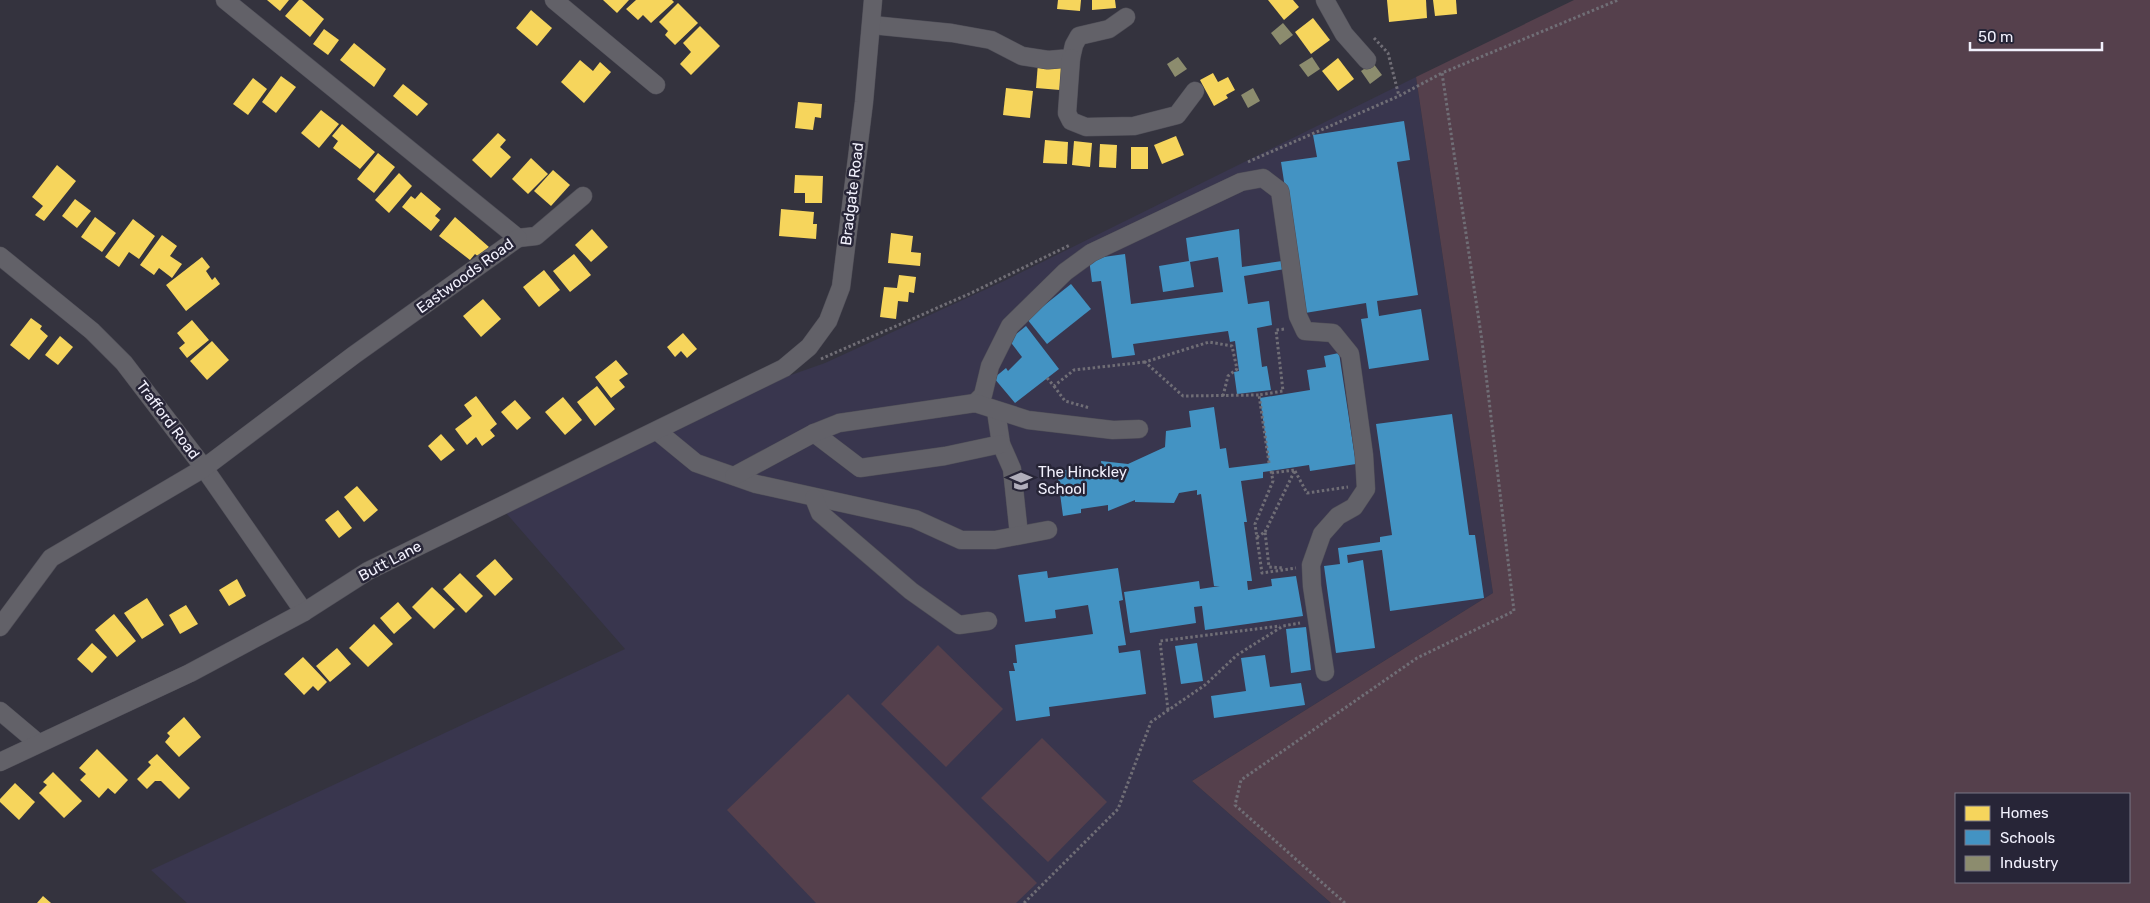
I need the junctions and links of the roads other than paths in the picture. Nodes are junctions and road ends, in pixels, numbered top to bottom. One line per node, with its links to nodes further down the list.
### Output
1 (225, 0): 12 (street, Eastwoods Road)
2 (554, 0): 9 (street)
3 (873, 0): 6 (street, Bradgate Road)
4 (1325, 0): 8 (street)
5 (1126, 17): 7 (street)
6 (872, 25): 7 (street); 14 (street, Bradgate Road)
7 (1071, 58): 10 (street)
8 (1367, 60)
9 (656, 85)
10 (1195, 91)
11 (583, 196): 12 (street)
12 (518, 238): 21 (street, Eastwoods Road)
13 (0, 256): 21 (street, Trafford Road)
14 (784, 368): 18 (street, Butt Lane)
15 (975, 404): 16 (street); 19 (street); 29 (street)
16 (996, 411): 17 (street); 20 (street)
17 (1139, 430)
18 (657, 431): 22 (street); 26 (street, Butt Lane)
19 (814, 433): 20 (street); 22 (street)
20 (1001, 444): 25 (street)
21 (204, 468): 26 (street, Trafford Road); 28 (street, Eastwoods Road)
22 (734, 476): 23 (street)
23 (814, 498): 25 (street); 27 (street)
24 (1048, 530): 25 (street)
25 (1018, 535)
26 (304, 612): 31 (street, Butt Lane)
27 (988, 621)
28 (0, 627)
29 (1325, 672)
30 (0, 711): 31 (street)
31 (38, 743): 32 (street, Butt Lane)
32 (0, 762)

